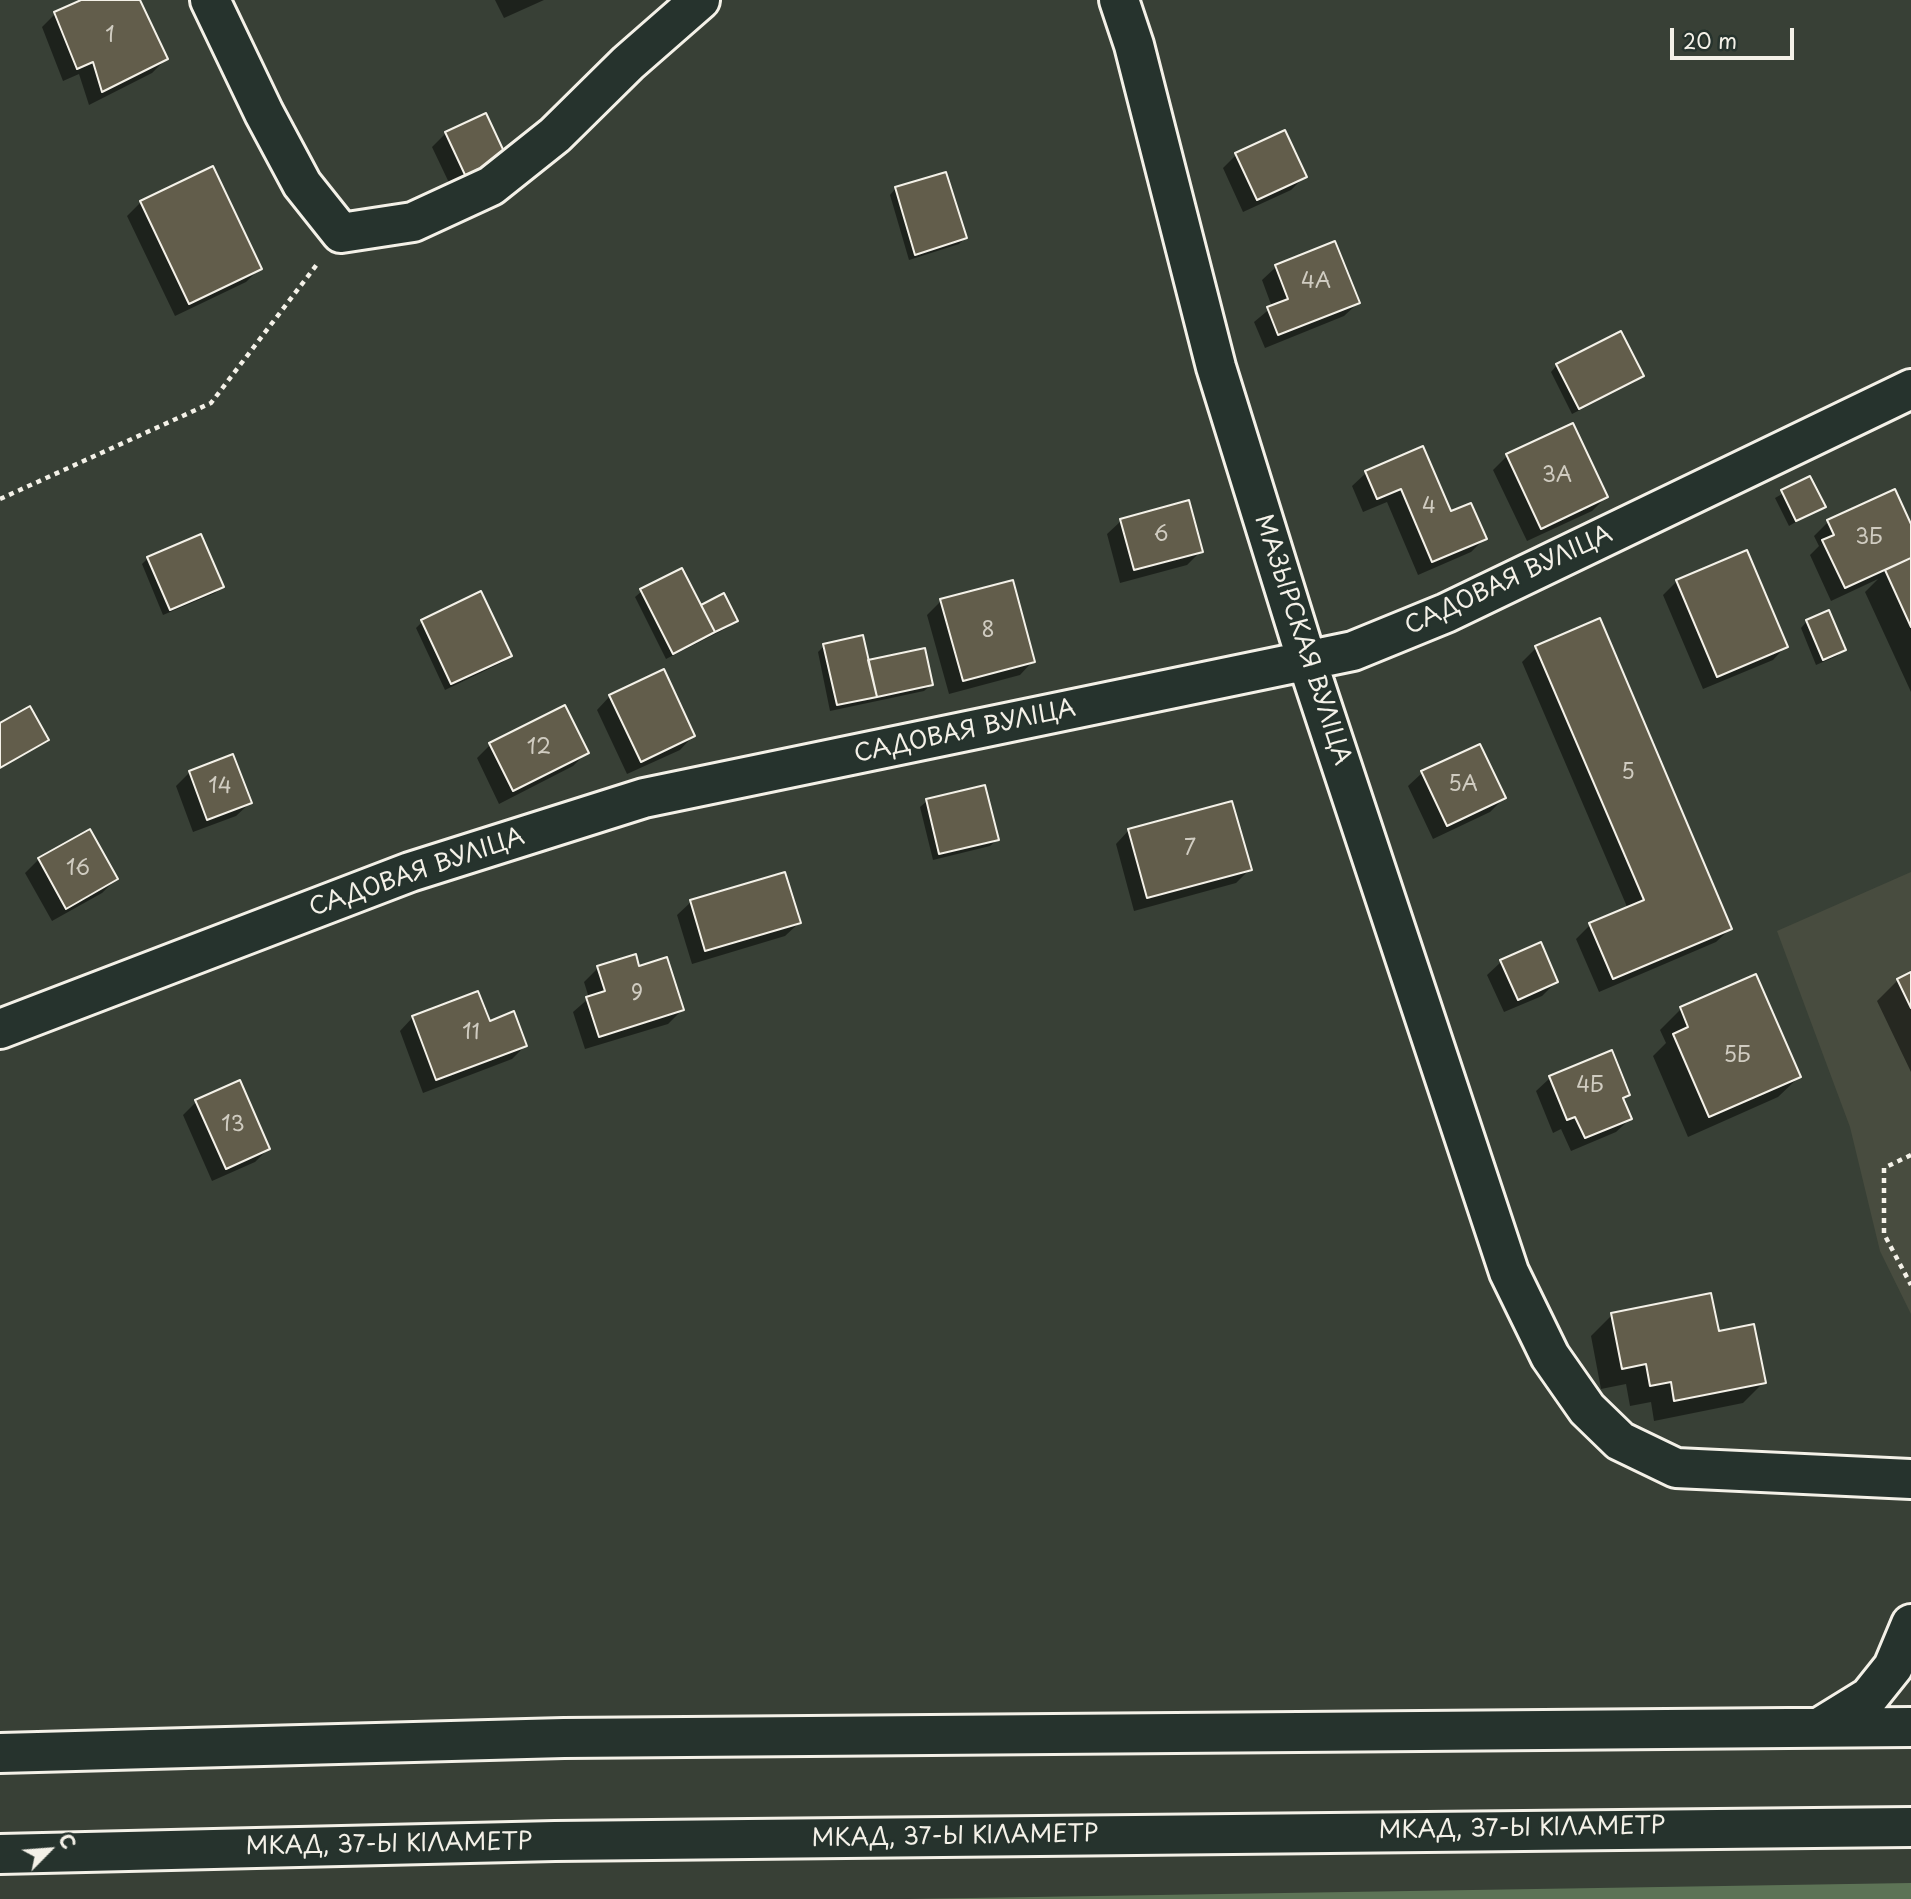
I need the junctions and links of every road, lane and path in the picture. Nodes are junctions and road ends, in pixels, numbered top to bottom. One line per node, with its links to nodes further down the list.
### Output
1 (210, 0): 4 (main road)
2 (700, 0): 4 (main road)
3 (1119, 0): 7 (main road, МАЗЫРСКАЯ ВУЛІЦА)
4 (341, 233): 6 (path)
5 (1911, 389): 7 (main road, САДОВАЯ ВУЛІЦА)
6 (0, 499)
7 (1307, 661): 8 (main road, САДОВАЯ ВУЛІЦА); 11 (main road, МАЗЫРСКАЯ ВУЛІЦА)
8 (0, 1029)
9 (1911, 1154): 10 (path)
10 (1911, 1285)
11 (1911, 1479)
12 (1911, 1624): 13 (main road)
13 (1822, 1726): 14 (main road); 15 (main road)
14 (1911, 1727)
15 (0, 1753)
16 (1911, 1827): 17 (main road, МКАД, 37-Ы КІЛАМЕТР)
17 (0, 1854)

